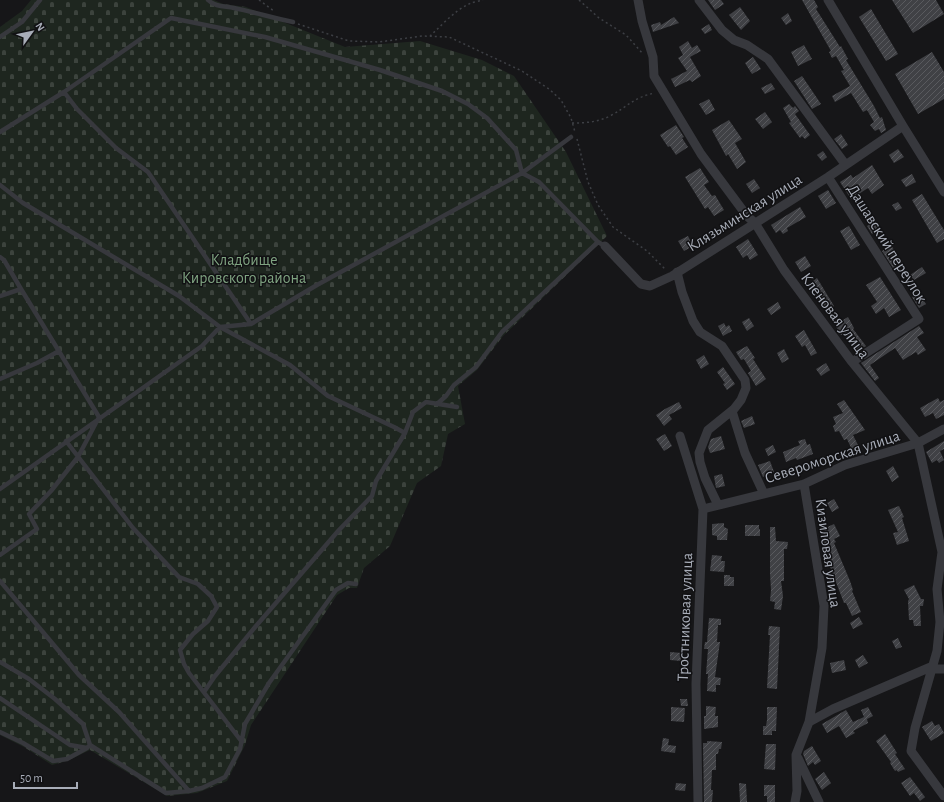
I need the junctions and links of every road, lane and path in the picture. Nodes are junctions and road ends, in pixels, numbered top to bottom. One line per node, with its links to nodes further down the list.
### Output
1 (40, 0): 12 (lane)
2 (208, 0): 10 (lane)
3 (259, 0): 9 (path)
4 (483, 0): 11 (path)
5 (579, 0): 13 (path)
6 (638, 0): 14 (street, Кленовая улица)
7 (699, 0): 20 (street, Дашавский переулок)
8 (828, 0): 17 (street)
9 (275, 11)
10 (293, 22): 11 (path)
11 (430, 36): 16 (path)
12 (0, 37)
13 (644, 56)
14 (663, 91): 16 (path); 25 (street, Кленовая улица)
15 (64, 92): 18 (lane); 21 (lane); 31 (lane)
16 (572, 123): 28 (path)
17 (903, 126): 20 (street, Клязьминская улица); 24 (street)
18 (0, 132)
19 (571, 137): 21 (lane)
20 (845, 164): 22 (street, Клязьминская улица)
21 (522, 173): 26 (lane); 31 (lane)
22 (828, 177): 25 (street, Клязьминская улица); 34 (street, Дашавский переулок)
23 (0, 185): 32 (lane)
24 (944, 192)
25 (755, 223): 28 (street, Клязьминская улица); 34 (street, Кленовая улица)
26 (601, 244): 28 (street, Клязьминская улица); 36 (lane)
27 (0, 257): 29 (lane)
28 (675, 274): 38 (street)
29 (21, 289): 30 (lane); 33 (lane)
30 (0, 296)
31 (251, 324): 32 (lane)
32 (220, 326): 39 (lane); 41 (lane)
33 (59, 351): 35 (lane); 39 (lane)
34 (852, 362): 44 (street, Кленовая улица)
35 (0, 379)
36 (437, 404): 37 (lane); 41 (lane)
37 (457, 407)
38 (732, 411): 48 (street); 49 (street)
39 (99, 417): 43 (lane); 45 (lane)
40 (944, 429): 44 (street, Североморская улица)
41 (404, 433): 57 (lane)
42 (680, 436): 50 (street, Тростниковая улица)
43 (66, 441): 45 (lane); 47 (lane)
44 (918, 443): 46 (street, Североморская улица); 55 (street, Кленовая улица)
45 (78, 457): 51 (lane); 57 (lane)
46 (804, 484): 48 (street, Североморская улица); 59 (street, Кизиловая улица)
47 (0, 489)
48 (764, 494): 49 (street, Североморская улица)
49 (718, 505): 50 (street, Североморская улица)
50 (703, 509): 66 (street, Тростниковая улица)
51 (0, 555)
52 (0, 581): 64 (lane)
53 (356, 584): 61 (lane)
54 (0, 662): 62 (lane)
55 (933, 668): 56 (street); 59 (street); 65 (street, Кленовая улица)
56 (944, 669)
57 (204, 692): 61 (lane)
58 (0, 698): 62 (lane)
59 (809, 722): 63 (street, Кизиловая улица)
60 (0, 732): 62 (lane)
61 (242, 742): 64 (lane)
62 (88, 747): 64 (lane)
63 (796, 755): 67 (street, Кизиловая улица); 68 (street)
64 (189, 791)
65 (944, 796)
66 (698, 802)
67 (795, 802)
68 (819, 802)

